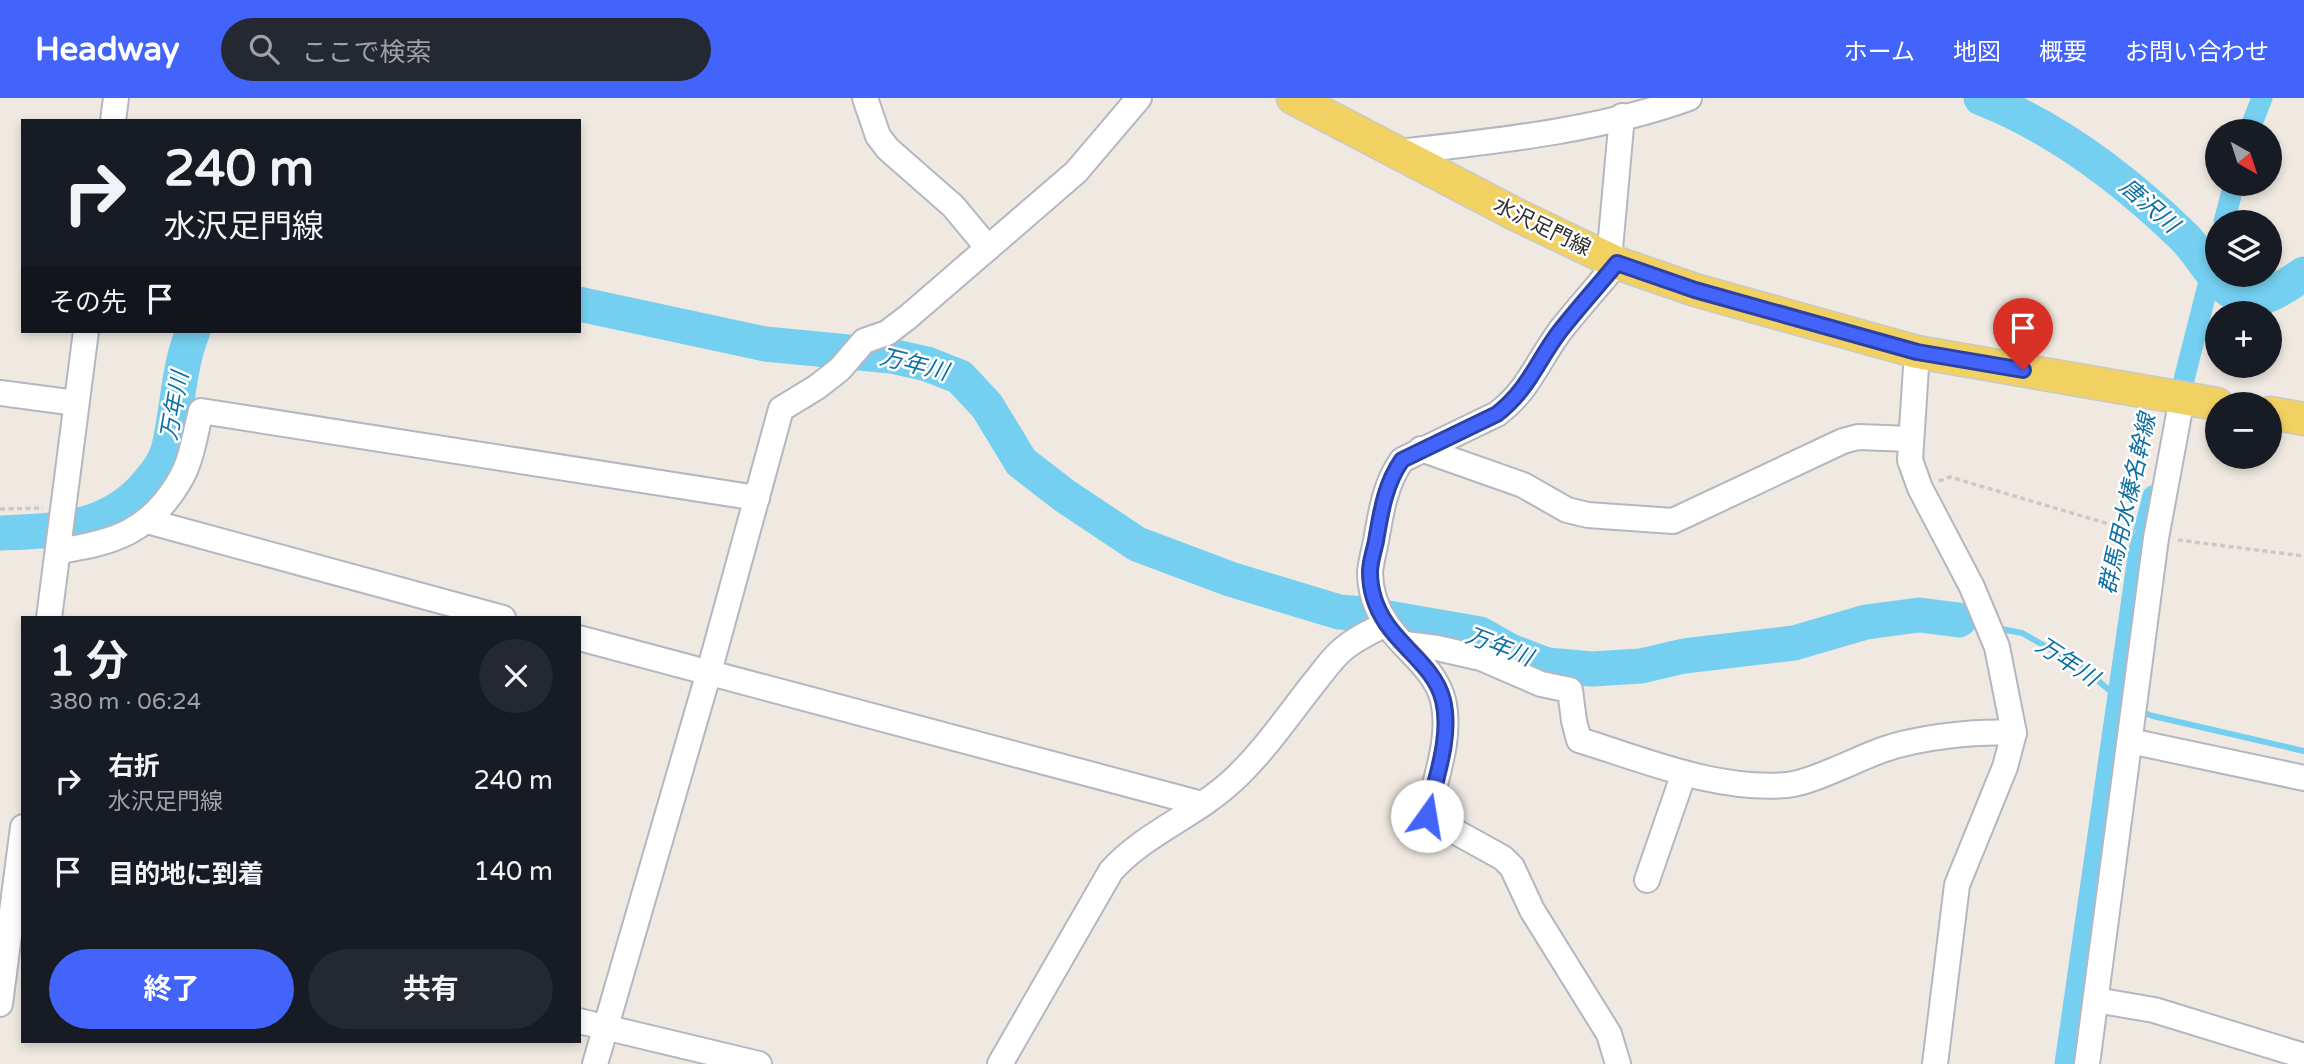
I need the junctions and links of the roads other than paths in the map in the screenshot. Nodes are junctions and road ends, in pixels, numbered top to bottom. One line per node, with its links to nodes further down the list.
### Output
1 (116, 98): 7 (street)
2 (865, 98): 9 (street)
3 (1139, 98): 9 (street)
4 (1293, 98): 8 (main road, 水沢足門線)
5 (1689, 98): 6 (street)
6 (1622, 117): 8 (street); 10 (street)
7 (113, 119)
8 (1399, 152): 10 (main road, 水沢足門線)
9 (988, 248): 21 (street)
10 (1613, 261): 12 (main road, 水沢足門線); 20 (street)
11 (86, 333): 16 (street)
12 (1917, 352): 14 (main road, 水沢足門線); 19 (street)
13 (0, 394): 16 (street)
14 (2182, 398): 15 (main road, 水沢足門線); 30 (street)
15 (2205, 402)
16 (76, 403): 23 (street)
17 (2282, 416): 18 (main road)
18 (2304, 419)
19 (1911, 439): 20 (street); 31 (street)
20 (1421, 449): 26 (street)
21 (757, 498): 22 (street); 29 (street)
22 (147, 521): 23 (street); 25 (street)
23 (58, 551): 24 (street)
24 (49, 616)
25 (496, 616)
26 (1386, 624): 28 (street); 34 (street)
27 (581, 639): 29 (street)
28 (1405, 644): 32 (street); 46 (street)
29 (709, 672): 34 (street); 41 (street)
30 (2131, 731): 33 (street); 38 (street)
31 (2014, 733): 32 (street); 47 (street)
32 (1684, 773): 36 (street)
33 (2304, 778)
34 (1202, 804): 45 (street)
35 (21, 838): 37 (street)
36 (1647, 880)
37 (13, 884): 39 (street)
38 (2096, 1000): 42 (street); 48 (street)
39 (0, 1003)
40 (581, 1022): 41 (street)
41 (606, 1028): 43 (street); 44 (street)
42 (2304, 1056)
43 (595, 1064)
44 (759, 1064)
45 (1000, 1064)
46 (1618, 1064)
47 (1935, 1064)
48 (2087, 1064)

